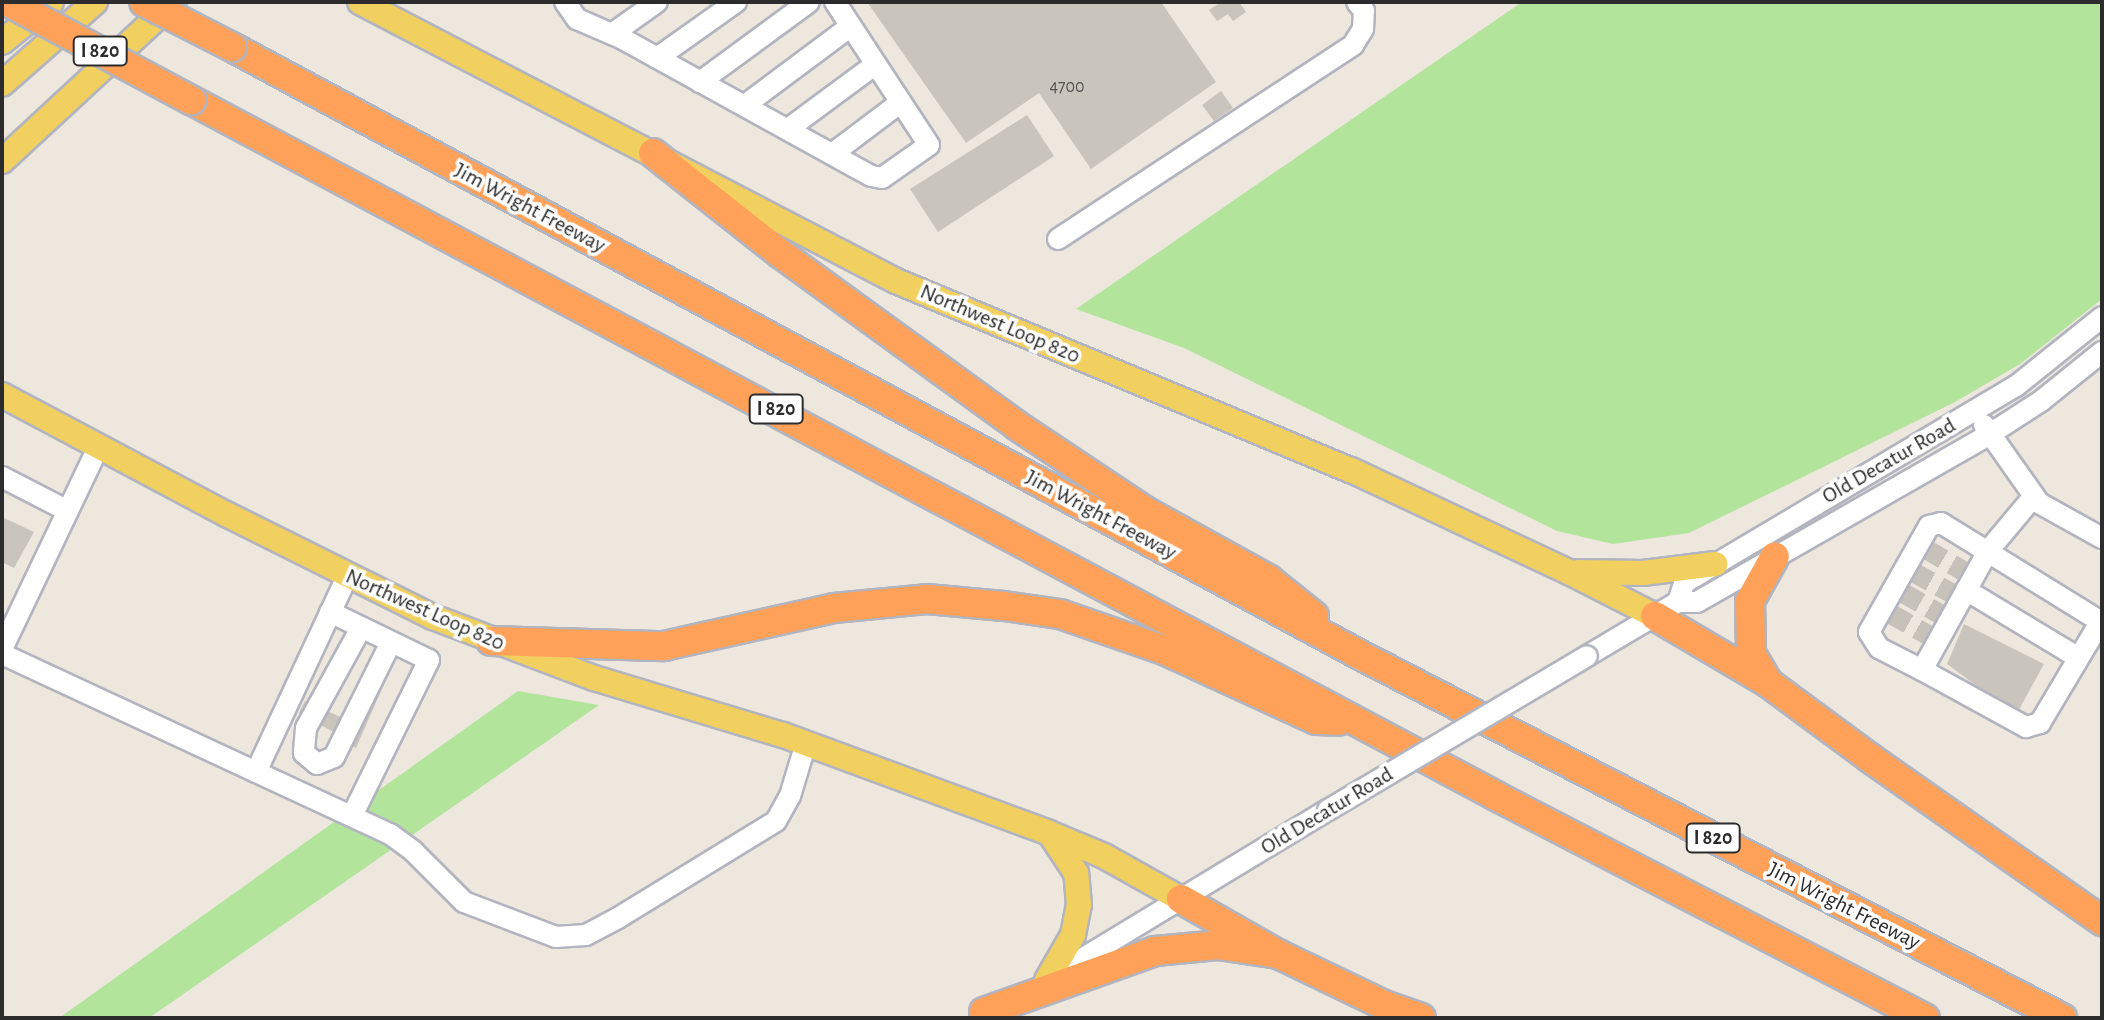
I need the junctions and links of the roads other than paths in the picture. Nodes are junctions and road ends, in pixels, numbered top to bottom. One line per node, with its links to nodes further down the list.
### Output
1 (8, 2): 55 (highway, I 820, bridge)
2 (51, 2): 15 (main road)
3 (95, 2): 19 (main road)
4 (144, 2): 51 (highway, Jim Wright Freeway / I 820, bridge)
5 (174, 2): 25 (main road)
6 (657, 2): 14 (street)
7 (736, 2): 16 (street)
8 (809, 2): 18 (street)
9 (835, 2): 13 (street)
10 (1357, 2): 26 (street)
11 (573, 5): 14 (street)
12 (372, 6): 23 (main road, Northwest Loop 820)
13 (851, 26): 17 (street); 21 (street)
14 (612, 34): 16 (street)
15 (2, 42)
16 (657, 58): 18 (street)
17 (876, 64): 20 (street); 22 (street)
18 (700, 82): 21 (street)
19 (2, 84)
20 (901, 102): 24 (street); 24 (street)
21 (745, 105): 22 (street)
22 (788, 129): 24 (street)
23 (653, 153): 40 (main road, Northwest Loop 820); 51 (highway)
24 (832, 154)
25 (2, 161)
26 (1058, 239)
27 (2102, 317): 30 (street, Old Decatur Road)
28 (2102, 352): 31 (street, Old Decatur Road)
29 (2, 395): 32 (main road, Northwest Loop 820)
30 (1975, 411): 31 (street); 39 (street, Old Decatur Road)
31 (1990, 434): 34 (street); 38 (street, Old Decatur Road)
32 (99, 446): 35 (street); 41 (main road, Northwest Loop 820)
33 (2, 477): 35 (street)
34 (2034, 496): 36 (street); 37 (street)
35 (68, 511): 45 (street)
36 (2102, 538)
37 (1988, 551): 42 (street); 46 (street); 53 (street)
38 (1775, 556): 43 (street, Old Decatur Road); 54 (highway)
39 (1715, 564): 40 (main road); 43 (street, Old Decatur Road)
40 (1569, 572): 43 (main road, Northwest Loop 820)
41 (348, 575): 44 (street); 48 (main road, Northwest Loop 820)
42 (1963, 586): 52 (street); 53 (street)
43 (1666, 609): 54 (highway); 62 (street, Old Decatur Road, bridge)
44 (330, 612): 47 (street); 58 (street)
45 (10, 613): 50 (street)
46 (2100, 620): 52 (street)
47 (361, 628): 49 (street); 57 (street)
48 (491, 641): 55 (highway); 56 (main road, Northwest Loop 820)
49 (391, 642): 57 (street); 60 (street)
50 (2, 651): 58 (street)
51 (1364, 657): 69 (highway, Jim Wright Freeway / I 820)
52 (2077, 657): 53 (street)
53 (1922, 670)
54 (1767, 682): 63 (highway)
55 (1358, 722): 68 (highway, I 820)
56 (806, 743): 60 (street); 61 (main road, Northwest Loop 820)
57 (304, 753): 59 (street)
58 (256, 772): 59 (street)
59 (287, 787): 60 (street)
60 (352, 816)
61 (1049, 833): 62 (main road, Northwest Loop 820); 65 (main road)
62 (1181, 899): 64 (highway); 65 (street, Old Decatur Road)
63 (2102, 921)
64 (1278, 954): 66 (highway); 67 (highway)
65 (1047, 980): 66 (street, Old Decatur Road)
66 (979, 1015)
67 (1421, 1018)
68 (1925, 1018)
69 (2062, 1018)

